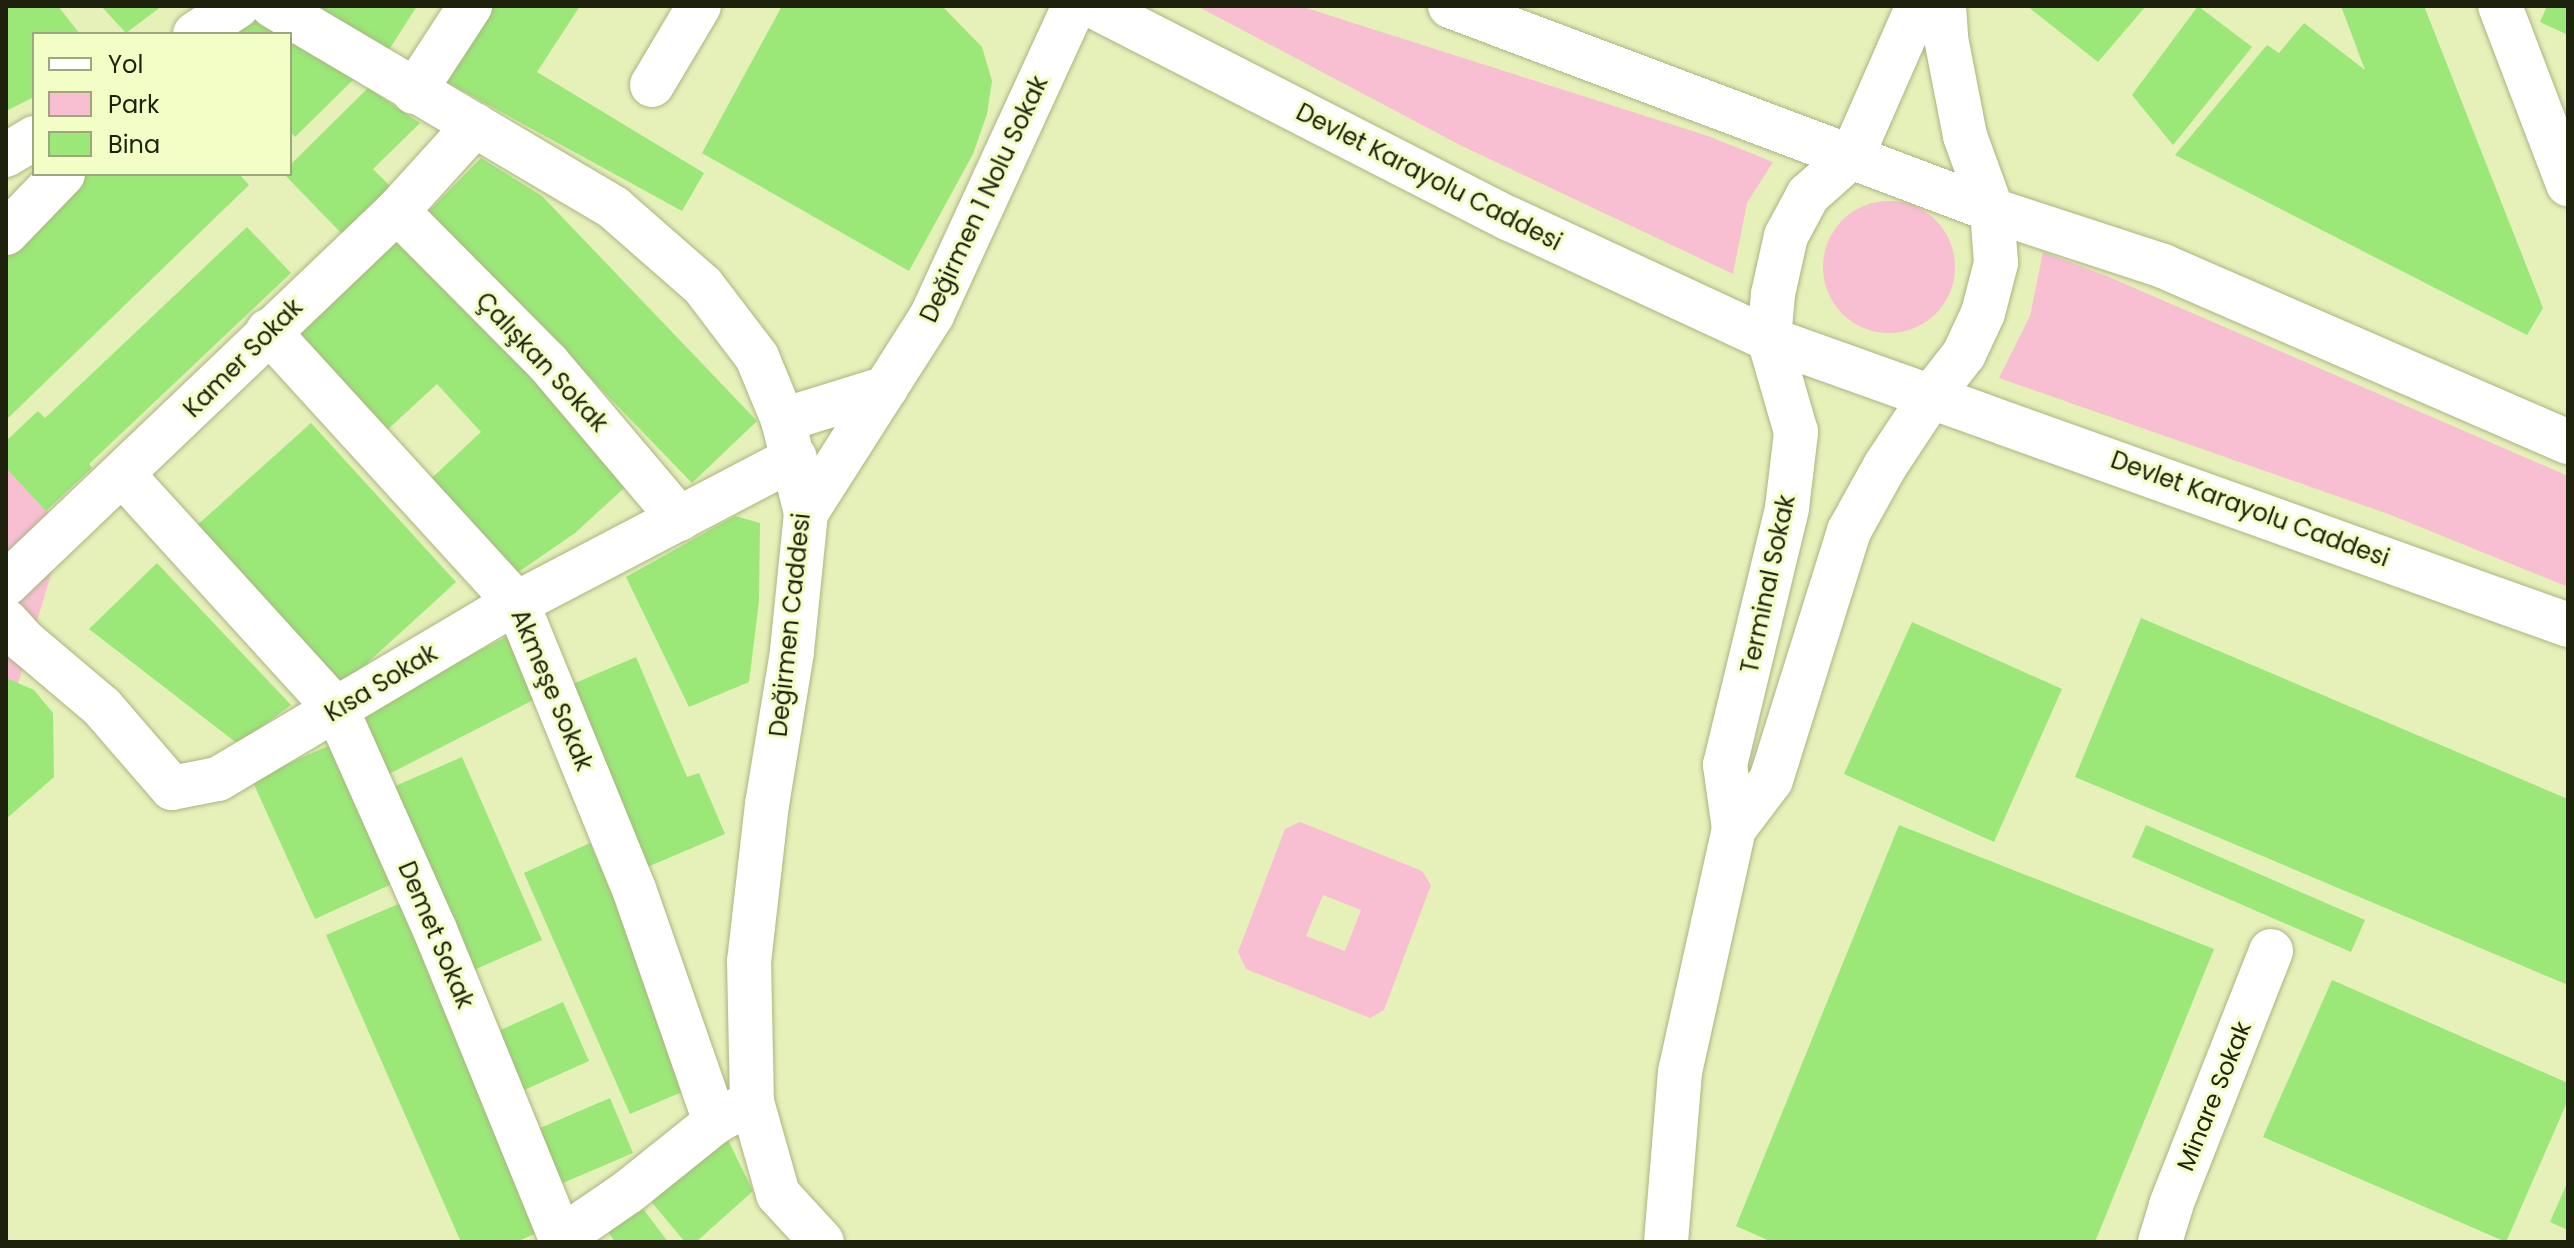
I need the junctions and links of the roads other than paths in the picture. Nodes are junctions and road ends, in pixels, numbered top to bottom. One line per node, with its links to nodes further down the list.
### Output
1 (240, 6): 11 (street); 12 (street)
2 (273, 6): 14 (street, Değirmen Caddesi)
3 (470, 6): 14 (street)
4 (699, 6): 13 (street)
5 (1074, 6): 27 (street, Değirmen 1 Nolu Sokak)
6 (1093, 6): 26 (street, Devlet Karayolu Caddesi)
7 (1450, 6): 19 (street)
8 (1918, 6): 19 (street)
9 (1944, 6): 22 (street)
10 (2500, 6): 15 (street)
11 (198, 32)
12 (212, 32)
13 (652, 85)
14 (414, 92): 16 (street, Değirmen Caddesi)
15 (2554, 120): 21 (street)
16 (475, 125): 23 (street, Kamer Sokak); 29 (street, Değirmen Caddesi)
17 (32, 139): 18 (street)
18 (6, 155)
19 (1852, 156): 22 (street); 26 (street)
20 (61, 176): 24 (street)
21 (2568, 184)
22 (1992, 210): 28 (street); 30 (street)
23 (397, 211): 25 (street, Kamer Sokak); 33 (street, Çalışkan Sokak)
24 (6, 233)
25 (268, 331): 31 (street, Kamer Sokak); 35 (street, Akmeşe Sokak)
26 (1769, 339): 28 (street, Devlet Karayolu Caddesi); 39 (street, Terminal Sokak)
27 (886, 388): 29 (street); 32 (street, Değirmen 1 Nolu Sokak)
28 (1932, 395): 37 (street, Devlet Karayolu Caddesi); 39 (street, Terminal Sokak)
29 (789, 439): 32 (street, Değirmen Caddesi); 33 (street, Kısa Sokak)
30 (2568, 442)
31 (124, 476): 34 (street, Kamer Sokak); 38 (street, Demet Sokak)
32 (806, 513): 41 (street, Değirmen Caddesi)
33 (680, 519): 35 (street, Kısa Sokak)
34 (6, 584)
35 (518, 605): 38 (street, Kısa Sokak); 41 (street, Akmeşe Sokak)
36 (6, 621): 38 (street, Kısa Sokak)
37 (2568, 625)
38 (337, 710): 43 (street, Demet Sokak)
39 (1734, 829): 44 (street, Terminal Sokak)
40 (2271, 951): 45 (street, Minare Sokak)
41 (734, 1112): 42 (street, Değirmen Caddesi); 43 (street, Demet Sokak)
42 (801, 1234)
43 (558, 1240)
44 (1666, 1242)
45 (2160, 1242)

